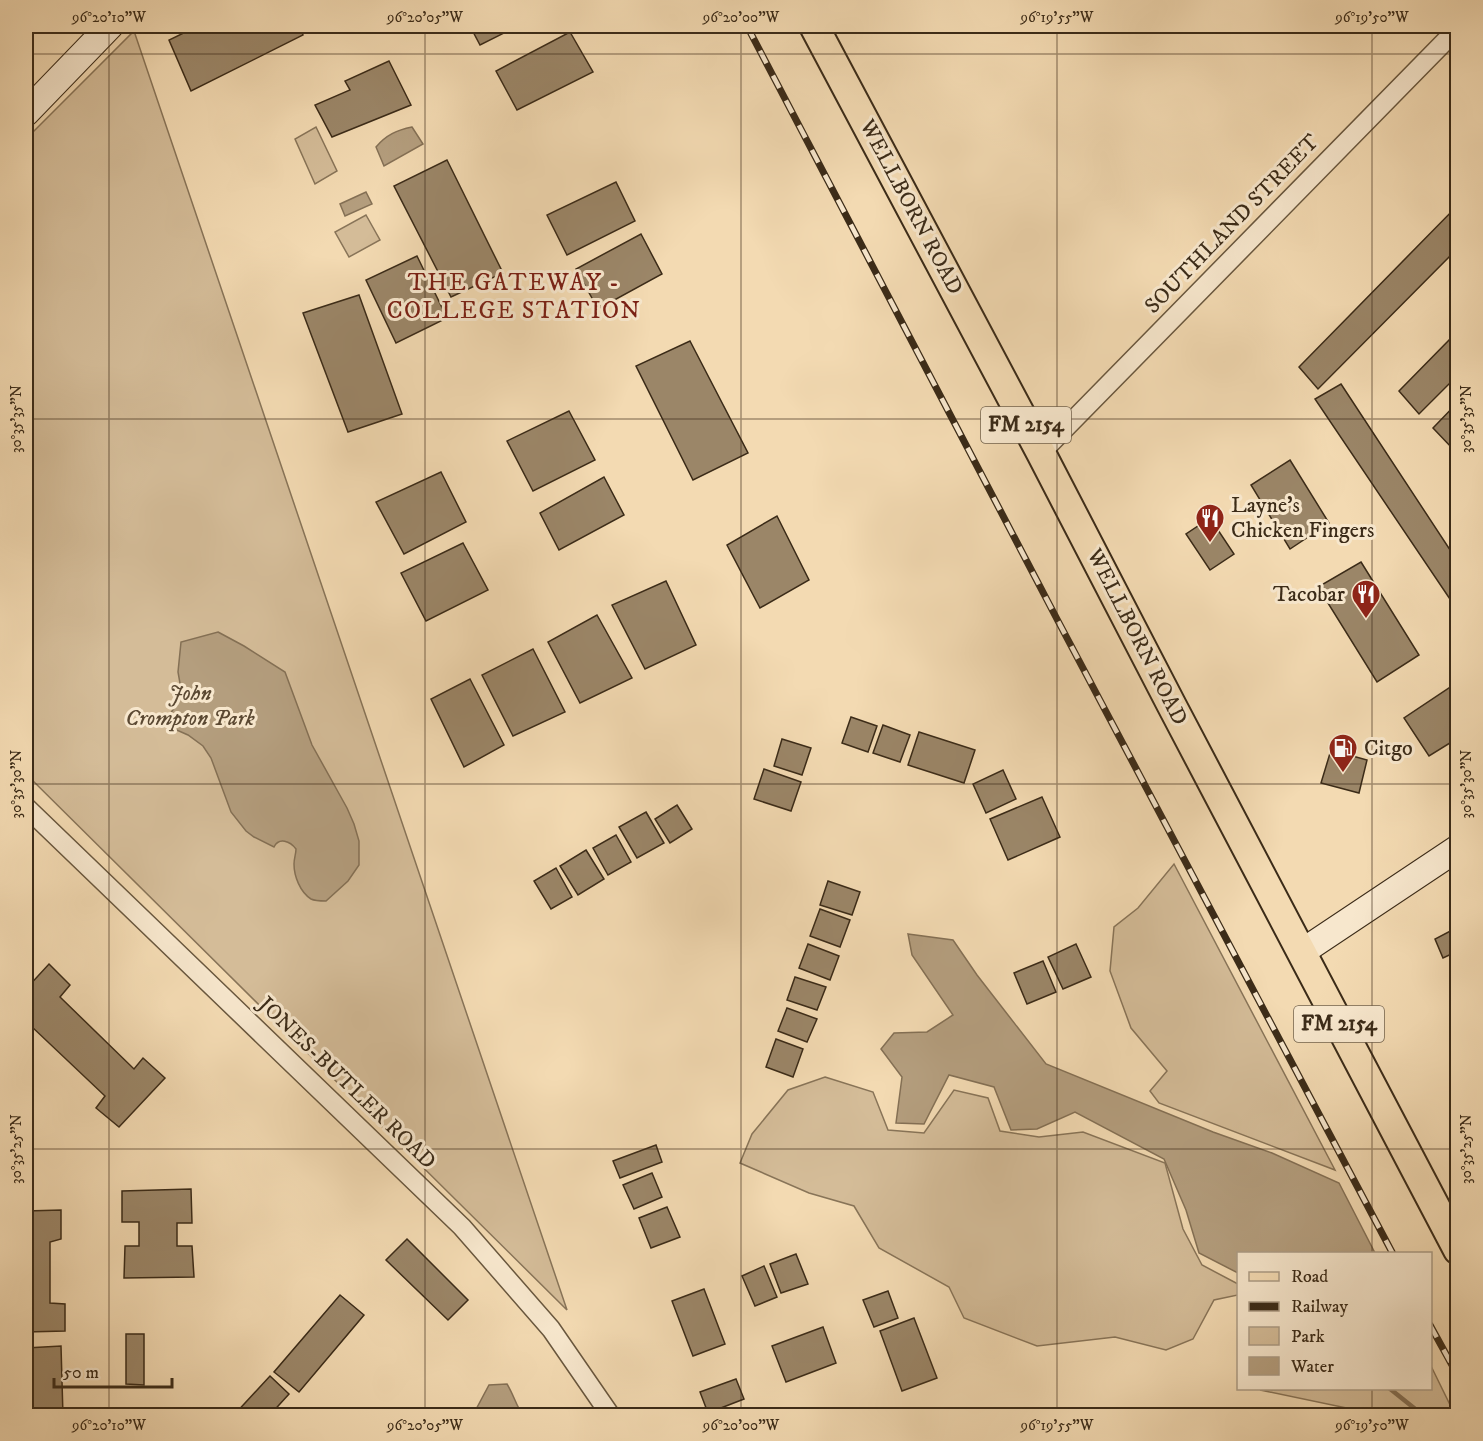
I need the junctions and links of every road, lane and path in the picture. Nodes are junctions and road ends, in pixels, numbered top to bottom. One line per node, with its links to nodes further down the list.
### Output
1 (110, 26): 4 (main road)
2 (814, 26): 5 (main road, WELLBORN ROAD / FM 2154)
3 (1458, 28): 5 (street, SOUTHLAND STREET)
4 (26, 113)
5 (1041, 453): 8 (main road, WELLBORN ROAD / FM 2154)
6 (26, 807): 10 (street, JONES-BUTLER ROAD)
7 (1458, 848): 8 (main road)
8 (1302, 952): 9 (main road, WELLBORN ROAD / FM 2154)
9 (1458, 1250)
10 (611, 1416)

